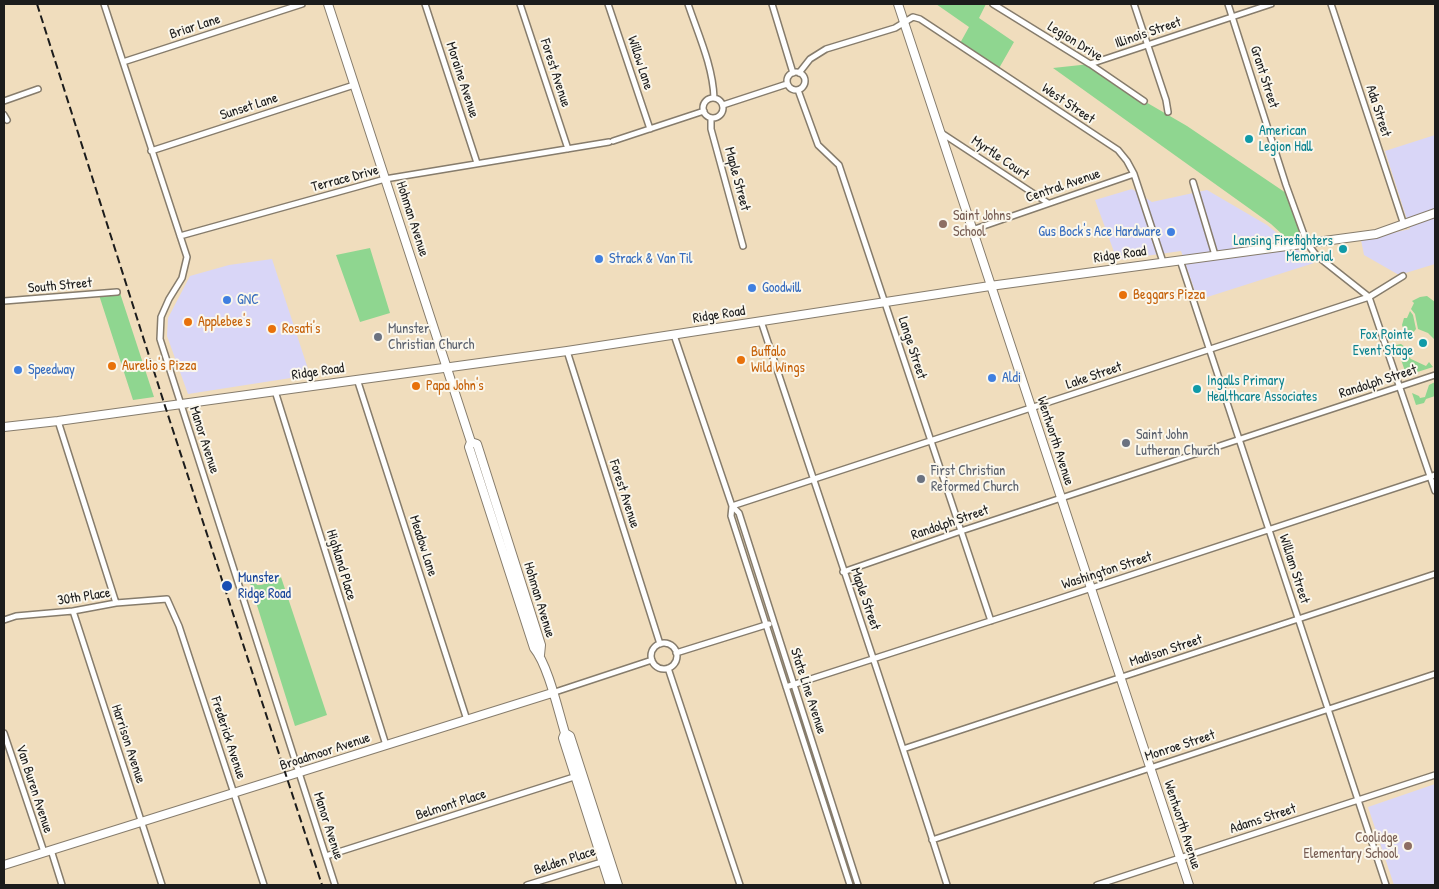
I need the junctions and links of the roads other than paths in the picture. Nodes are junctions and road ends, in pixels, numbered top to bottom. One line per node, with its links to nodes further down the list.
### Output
1 (104, 4): 18 (street, Manor Avenue)
2 (302, 4): 18 (street, Briar Lane)
3 (328, 4): 21 (main road, Hohman Avenue)
4 (425, 4): 36 (street, Moraine Avenue)
5 (520, 4): 34 (street, Forest Avenue)
6 (608, 4): 32 (street, Willow Lane)
7 (688, 4): 25 (street)
8 (772, 4): 20 (street)
9 (898, 4): 16 (main road, Wentworth Avenue)
10 (993, 4): 19 (street, Legion Drive)
11 (1134, 4): 17 (street)
12 (1228, 4): 15 (street, Grant Street)
13 (1271, 4): 15 (street, Illinois Street)
14 (1331, 4): 42 (street, Ada Street)
15 (1232, 17): 17 (street, Illinois Street); 45 (street, Grant Street)
16 (904, 22): 20 (street); 33 (main road, Wentworth Avenue); 37 (street, West Street)
17 (1148, 45): 19 (street, Illinois Street); 30 (street)
18 (122, 62): 35 (street, Manor Avenue)
19 (1090, 64): 27 (street, Legion Drive)
20 (796, 73): 22 (street); 24 (street)
21 (354, 84): 35 (street, Sunset Lane); 38 (main road, Hohman Avenue)
22 (787, 84): 24 (street); 28 (street)
23 (38, 90): 26 (street)
24 (798, 90): 55 (street, Lange Street)
25 (714, 98): 28 (street); 29 (street)
26 (4, 101)
27 (1144, 101)
28 (723, 105): 31 (street)
29 (704, 112): 31 (street); 32 (street, Terrace Drive)
30 (1168, 112)
31 (711, 118): 46 (street, Maple Street)
32 (650, 129): 34 (street, Terrace Drive)
33 (940, 132): 40 (street, Myrtle Court); 43 (main road, Wentworth Avenue)
34 (568, 149): 36 (street, Terrace Drive)
35 (151, 151): 44 (street, Manor Avenue)
36 (477, 163): 38 (street, Terrace Drive)
37 (1134, 174): 40 (street, Central Avenue); 49 (street, West Street)
38 (386, 179): 44 (street, Terrace Drive); 60 (main road, Hohman Avenue)
39 (1193, 182): 47 (street)
40 (1048, 203): 43 (street, Central Avenue)
41 (1435, 213): 42 (main road, Ridge Road)
42 (1404, 224): 45 (main road, Ridge Road)
43 (972, 230): 51 (main road, Wentworth Avenue)
44 (180, 236): 65 (street, Manor Avenue)
45 (1307, 243): 47 (main road, Ridge Road); 53 (street)
46 (743, 246)
47 (1215, 255): 48 (main road, Ridge Road)
48 (1180, 260): 49 (main road, Ridge Road); 58 (street, William Street)
49 (1162, 262): 51 (main road, Ridge Road)
50 (1402, 276): 53 (street, Lake Street)
51 (990, 286): 55 (main road, Ridge Road); 66 (main road, Wentworth Avenue)
52 (117, 292): 54 (street, South Street)
53 (1369, 297): 58 (street, Lake Street); 63 (street)
54 (4, 301)
55 (885, 301): 56 (main road, Ridge Road); 70 (street, Lange Street)
56 (762, 321): 57 (main road, Ridge Road); 72 (street, Maple Street)
57 (674, 335): 59 (main road, Ridge Road); 75 (street, State Line Avenue)
58 (1209, 349): 66 (street, Lake Street); 69 (street, William Street)
59 (567, 351): 60 (main road, Ridge Road); 89 (street, Forest Avenue)
60 (447, 366): 62 (main road, Ridge Road); 98 (main road, Hohman Avenue)
61 (1435, 375): 63 (street, Randolph Street)
62 (357, 379): 64 (main road, Ridge Road); 100 (street, Meadow Lane)
63 (1400, 386): 69 (street, Randolph Street); 71 (street)
64 (275, 390): 65 (main road, Ridge Road); 102 (street, Highland Place)
65 (180, 404): 67 (main road, Ridge Road); 105 (street, Manor Avenue)
66 (1031, 409): 70 (street, Lake Street); 74 (main road, Wentworth Avenue)
67 (58, 422): 68 (main road, Ridge Road); 82 (street)
68 (4, 427)
69 (1239, 440): 74 (street, Randolph Street); 76 (street, William Street)
70 (931, 441): 72 (street, Lake Street); 77 (street, Lange Street)
71 (1433, 475): 73 (street); 76 (street, Washington Street)
72 (814, 480): 75 (street, Lake Street); 78 (street, Maple Street)
73 (1435, 491)
74 (1061, 498): 77 (street, Randolph Street); 80 (main road, Wentworth Avenue)
75 (732, 506): 87 (street, State Line Avenue); 88 (street, State Line Avenue)
76 (1268, 529): 80 (street, Washington Street); 84 (street, William Street)
77 (961, 531): 78 (street, Randolph Street); 86 (street, Lange Street)
78 (843, 572): 91 (street, Maple Street)
79 (1435, 574): 84 (street, Madison Street)
80 (1091, 588): 86 (street, Washington Street); 95 (main road, Wentworth Avenue)
81 (168, 599): 82 (street, 30th Place); 108 (street, Frederick Avenue)
82 (116, 603): 83 (street, 30th Place)
83 (73, 611): 85 (street, 30th Place); 112 (street, Harrison Avenue)
84 (1298, 619): 95 (street, Madison Street); 99 (street, William Street)
85 (4, 620)
86 (991, 621): 91 (street, Washington Street)
87 (774, 622): 88 (street); 96 (street, State Line Avenue)
88 (766, 625): 90 (street); 97 (street, State Line Avenue)
89 (660, 644): 90 (street); 92 (street)
90 (676, 653): 93 (street)
91 (874, 659): 96 (street, Washington Street); 103 (street, Maple Street)
92 (652, 660): 93 (street); 98 (street, Broadmoor Avenue)
93 (668, 668): 126 (street)
94 (1435, 674): 99 (street, Monroe Street)
95 (1120, 678): 103 (street, Madison Street); 104 (main road, Wentworth Avenue)
96 (794, 684): 97 (street, Washington Street); 110 (street, State Line Avenue)
97 (786, 687): 111 (street, State Line Avenue)
98 (552, 693): 100 (main road, Broadmoor Avenue); 107 (main road, Hohman Avenue)
99 (1328, 710): 104 (street, Monroe Street); 109 (street, William Street)
100 (467, 720): 102 (main road, Broadmoor Avenue)
101 (4, 732): 114 (street, Van Buren Avenue)
102 (386, 745): 105 (main road, Broadmoor Avenue)
103 (903, 749): 113 (street, Maple Street)
104 (1150, 768): 113 (street, Monroe Street); 116 (main road, Wentworth Avenue)
105 (299, 773): 108 (main road, Broadmoor Avenue); 115 (street, Manor Avenue)
106 (1435, 775): 109 (street, Adams Street)
107 (579, 776): 115 (street, Belmont Place); 117 (main road, Hohman Avenue)
108 (234, 793): 112 (main road, Broadmoor Avenue); 121 (street, Frederick Avenue)
109 (1358, 801): 116 (street, Adams Street); 132 (street, William Street)
110 (834, 810): 111 (street); 128 (street, State Line Avenue)
111 (827, 812): 127 (street, State Line Avenue)
112 (141, 822): 114 (main road, Broadmoor Avenue); 120 (street, Harrison Avenue)
113 (932, 840): 129 (street, Maple Street)
114 (47, 851): 118 (main road, Broadmoor Avenue); 119 (street, Van Buren Avenue)
115 (326, 856): 122 (street, Manor Avenue)
116 (1180, 858): 130 (street, Adams Street); 131 (main road, Wentworth Avenue)
117 (606, 860): 123 (street, Belden Place); 124 (main road, Hohman Avenue); 125 (main road, Hohman Avenue)
118 (4, 865)
119 (62, 885)
120 (162, 885)
121 (264, 885)
122 (335, 885)
123 (527, 885)
124 (610, 885)
125 (618, 885)
126 (740, 885)
127 (850, 885)
128 (858, 885)
129 (947, 885)
130 (1098, 885)
131 (1189, 885)
132 (1386, 885)

